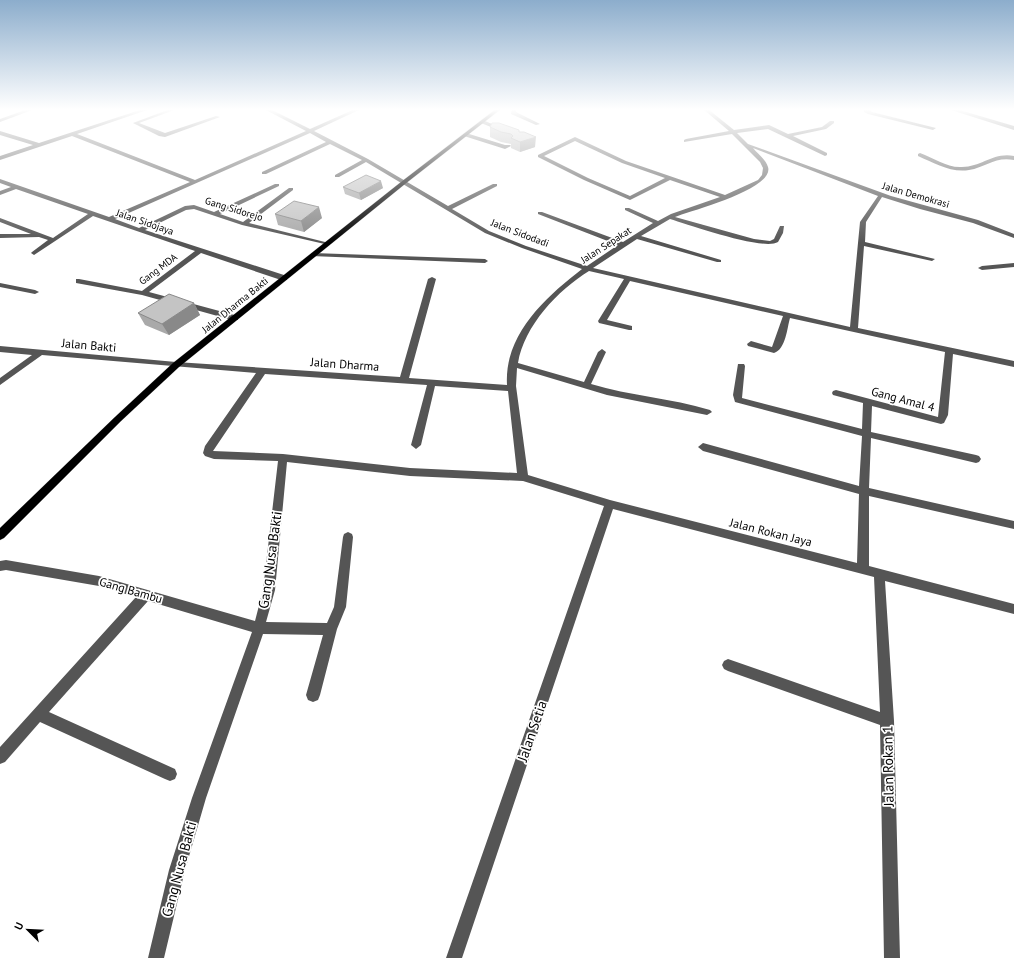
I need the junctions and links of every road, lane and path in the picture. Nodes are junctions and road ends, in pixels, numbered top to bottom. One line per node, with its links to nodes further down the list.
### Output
1 (13, 154): 12 (street)
2 (122, 154): 19 (street)
3 (259, 154): 19 (street)
4 (304, 154): 15 (street)
5 (353, 154): 14 (street, Jalan Sidodadi)
6 (442, 154): 20 (main road, Jalan Dharma Bakti)
7 (544, 154): 17 (street)
8 (607, 154): 17 (street)
9 (755, 154): 27 (street, Jalan Sepakat)
10 (772, 154): 26 (street, Jalan Demokrasi)
11 (920, 156): 13 (street)
12 (0, 158)
13 (1014, 158)
14 (366, 160): 16 (street); 20 (street, Jalan Sidodadi)
15 (264, 173)
16 (337, 176)
17 (670, 178): 27 (street)
18 (0, 181): 23 (street, Jalan Sidojaya)
19 (194, 182): 35 (street)
20 (403, 183): 28 (street, Jalan Sidodadi); 46 (main road, Jalan Dharma Bakti)
21 (277, 185): 32 (street)
22 (495, 185): 28 (street)
23 (15, 187): 25 (street); 31 (street, Jalan Sidojaya)
24 (291, 189): 37 (street)
25 (0, 193)
26 (881, 195): 42 (street, Jalan Demokrasi); 45 (street)
27 (724, 197): 33 (street, Jalan Sepakat)
28 (447, 209): 56 (street, Jalan Sidodadi)
29 (627, 209): 36 (street)
30 (540, 213): 47 (street)
31 (92, 214): 35 (street, Jalan Sidojaya); 44 (street)
32 (214, 214): 37 (street, Gang Sidorejo); 39 (street, Gang Sidorejo)
33 (669, 217): 36 (street, Jalan Sepakat); 38 (street)
34 (0, 220): 41 (street)
35 (108, 220): 39 (street, Jalan Sidojaya)
36 (658, 223): 43 (street, Jalan Sepakat)
37 (244, 224): 46 (street, Gang Sidorejo)
38 (782, 227)
39 (140, 230): 48 (street, Jalan Sidojaya)
40 (0, 236): 41 (street)
41 (44, 236): 44 (street)
42 (1014, 236)
43 (636, 237): 47 (street, Jalan Sepakat); 53 (street)
44 (53, 240): 49 (street)
45 (861, 243): 51 (street); 67 (street)
46 (327, 244): 50 (main road, Jalan Dharma Bakti)
47 (625, 245): 56 (street, Jalan Sepakat)
48 (200, 251): 57 (street, Jalan Sidojaya); 63 (street, Gang MDA)
49 (34, 253)
50 (313, 255): 52 (street); 57 (main road, Jalan Dharma Bakti)
51 (932, 259)
52 (485, 261)
53 (719, 261)
54 (1014, 265): 55 (street)
55 (982, 268)
56 (588, 269): 58 (street, Jalan Sidodadi); 73 (street, Jalan Sepakat)
57 (284, 278): 65 (main road, Jalan Dharma Bakti)
58 (628, 278): 64 (street, Jalan Sidodadi); 66 (street)
59 (432, 279): 78 (street)
60 (79, 281): 63 (street, Gang MDA)
61 (0, 286): 62 (street)
62 (35, 292)
63 (143, 294): 65 (street)
64 (787, 315): 67 (street, Jalan Sidodadi); 68 (street)
65 (235, 318): 75 (main road, Jalan Dharma Bakti)
66 (629, 328)
67 (854, 330): 70 (street, Jalan Sidodadi)
68 (751, 344)
69 (0, 349): 72 (street, Jalan Bakti)
70 (949, 350): 74 (street, Jalan Sidodadi); 84 (street, Gang Amal 4)
71 (602, 352): 81 (street)
72 (40, 353): 75 (street, Jalan Bakti); 79 (street)
73 (513, 364): 81 (street); 82 (street, Jalan Sepakat)
74 (1014, 364)
75 (176, 365): 77 (street, Jalan Dharma); 95 (main road, Jalan Dharma Bakti)
76 (741, 366): 86 (street)
77 (263, 370): 78 (street, Jalan Dharma); 89 (street)
78 (404, 379): 80 (street, Jalan Dharma)
79 (0, 382)
80 (432, 382): 82 (street, Jalan Dharma); 87 (street)
81 (586, 386): 85 (street)
82 (512, 388): 91 (street, Jalan Sepakat)
83 (836, 393): 84 (street, Gang Amal 4)
84 (868, 402): 86 (street)
85 (707, 412)
86 (867, 434): 90 (street); 92 (street)
87 (416, 445)
88 (702, 446): 92 (street)
89 (283, 458): 91 (street); 102 (street, Gang Nusa Bakti)
90 (976, 460)
91 (523, 477): 93 (street, Jalan Rokan Jaya)
92 (864, 491): 94 (street); 98 (street)
93 (610, 504): 98 (street, Jalan Rokan Jaya); 111 (street, Jalan Setia)
94 (1014, 525)
95 (0, 535)
96 (348, 537): 103 (street)
97 (0, 566): 100 (street, Gang Bambu)
98 (863, 569): 99 (street, Jalan Rokan Jaya)
99 (879, 573): 101 (street, Jalan Rokan Jaya); 107 (street, Jalan Rokan 1)
100 (146, 594): 102 (street, Gang Bambu); 106 (street)
101 (1014, 609)
102 (259, 628): 103 (street, Gang Bambu); 110 (street, Gang Nusa Bakti)
103 (331, 629): 105 (street)
104 (728, 665): 107 (street)
105 (313, 695)
106 (37, 714): 108 (street); 109 (street)
107 (887, 721): 112 (street, Jalan Rokan 1)
108 (0, 757)
109 (170, 774)
110 (156, 958)
111 (454, 958)
112 (892, 958)

